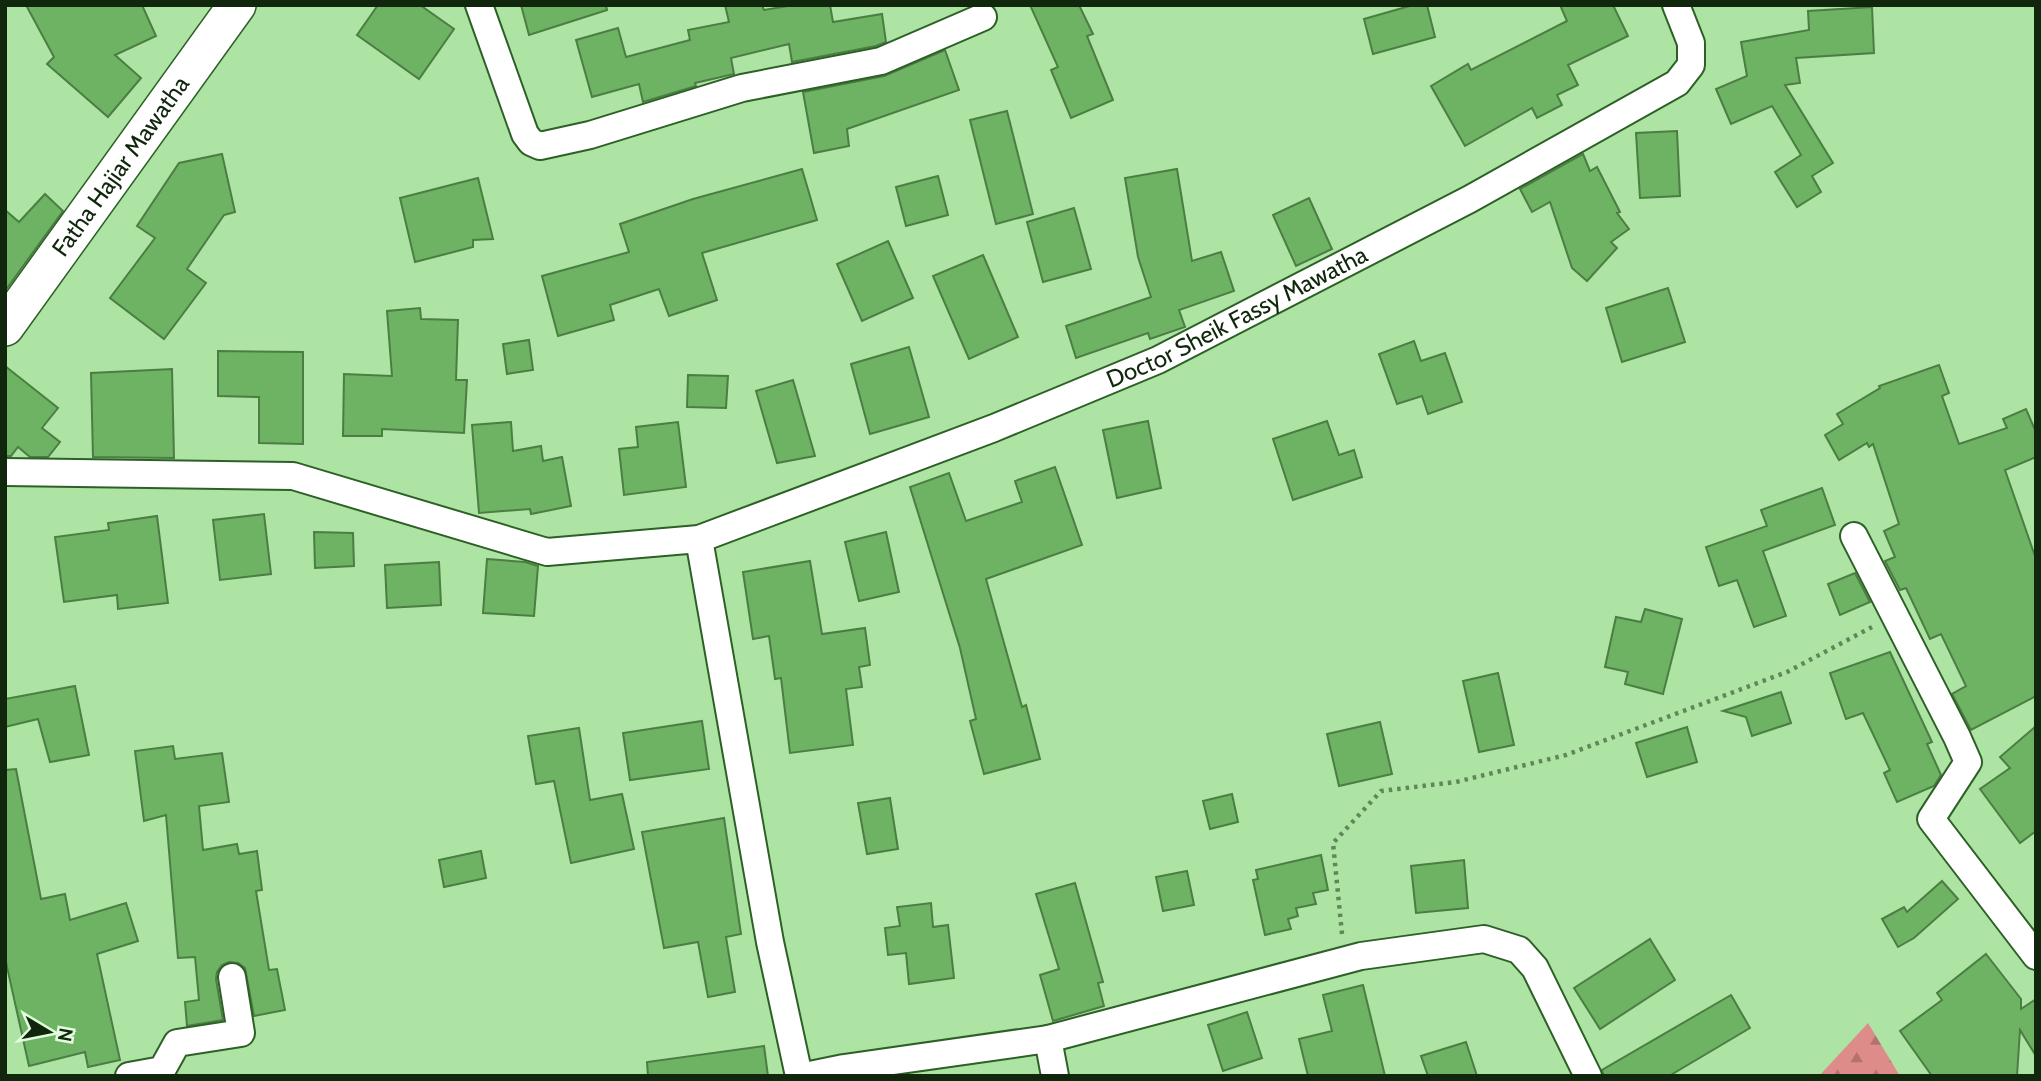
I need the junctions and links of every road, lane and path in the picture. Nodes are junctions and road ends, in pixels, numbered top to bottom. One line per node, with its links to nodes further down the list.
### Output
1 (237, 5): 5 (street, Fatha Hajiar Mawatha)
2 (479, 5): 4 (street)
3 (1676, 5): 8 (street, Doctor Sheik Fassy Mawatha)
4 (983, 17)
5 (5, 327)
6 (5, 472): 8 (street, Doctor Sheik Fassy Mawatha)
7 (1854, 536): 9 (street)
8 (699, 539): 15 (street)
9 (1894, 615): 10 (street); 11 (path)
10 (2036, 956)
11 (1344, 961): 13 (street); 18 (street)
12 (232, 976): 14 (street)
13 (1048, 1039): 16 (street); 17 (street)
14 (129, 1076)
15 (799, 1076)
16 (805, 1076)
17 (1055, 1076)
18 (1587, 1076)

